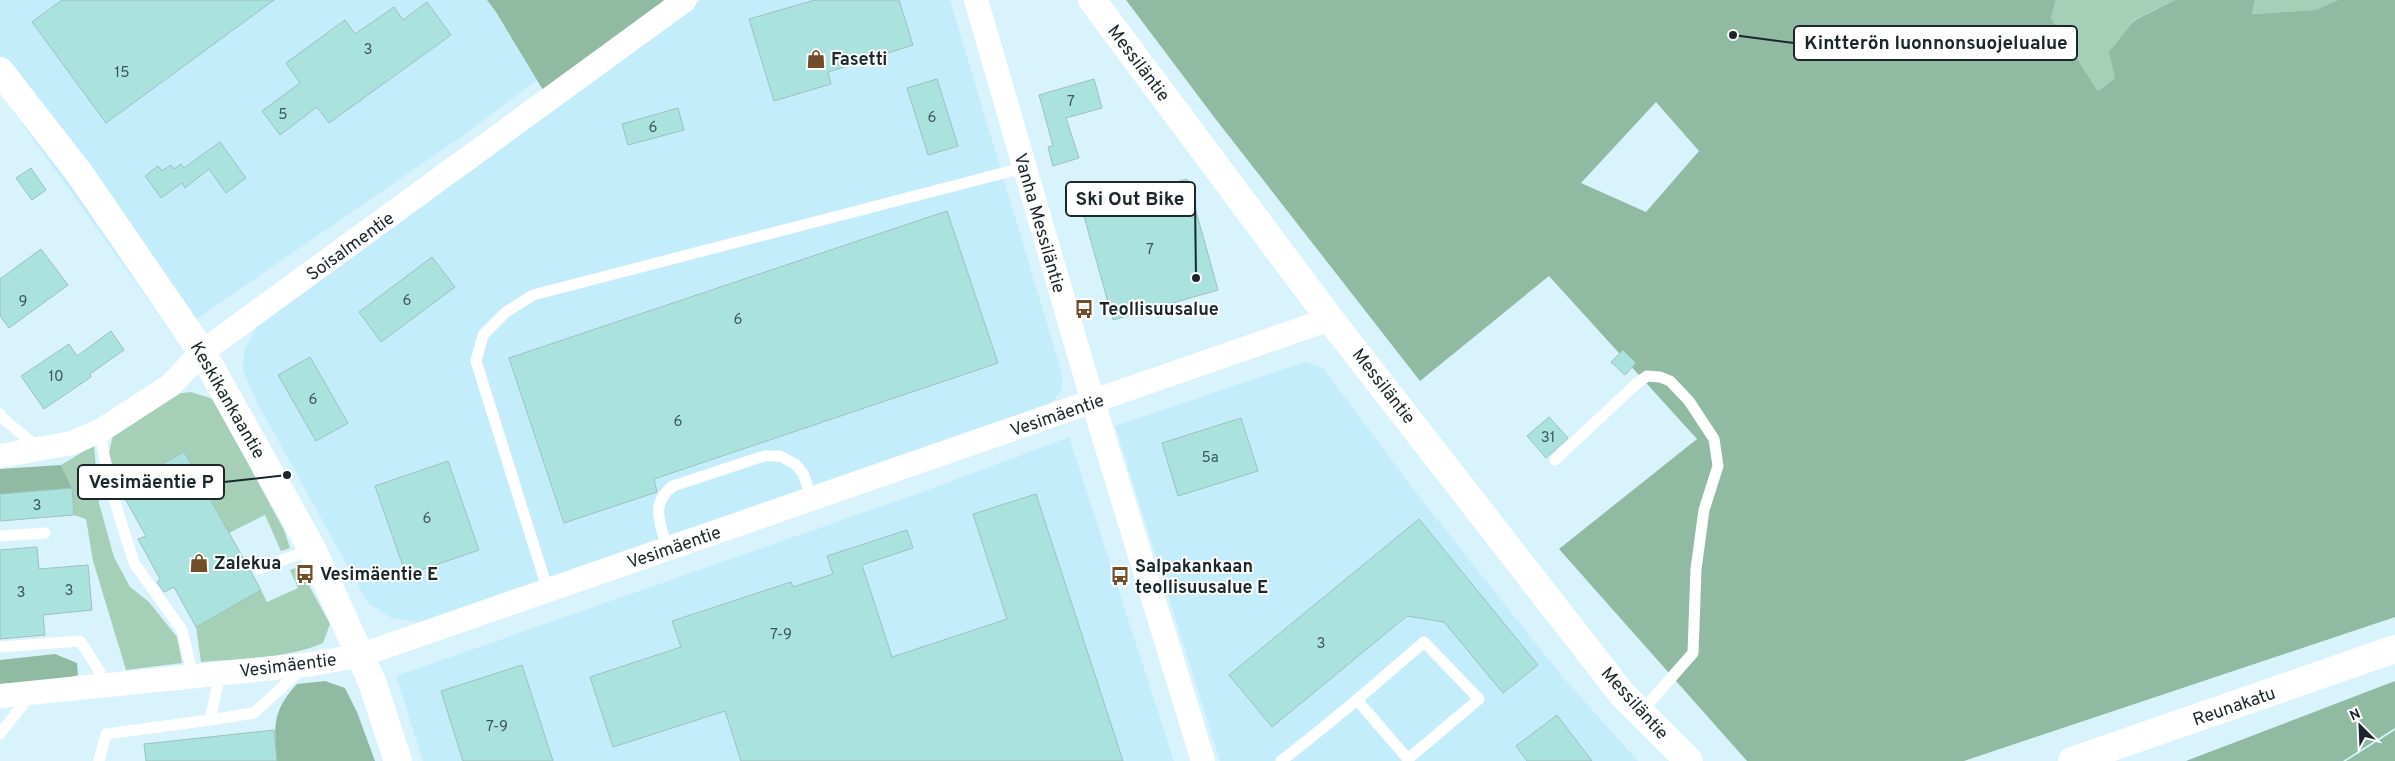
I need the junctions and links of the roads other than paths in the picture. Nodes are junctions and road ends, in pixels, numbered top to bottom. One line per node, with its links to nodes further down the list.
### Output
1 (684, 0): 7 (street, Soisalmentie)
2 (976, 0): 5 (street, Vanha Messiläntie)
3 (1092, 0): 6 (street, Messiläntie)
4 (0, 71): 7 (street, Keskikankaantie)
5 (1024, 168): 8 (street, Vanha Messiläntie); 20 (lane)
6 (1330, 319): 8 (street, Vesimäentie); 31 (street, Messiläntie)
7 (202, 352): 10 (street, Soisalmentie); 17 (street, Keskikankaantie)
8 (1093, 402): 14 (street, Vesimäentie); 36 (street, Vanha Messiläntie)
9 (0, 414): 11 (lane)
10 (100, 431): 11 (street, Soisalmentie); 26 (lane)
11 (38, 448): 12 (street, Soisalmentie)
12 (0, 456)
13 (1555, 460): 31 (lane)
14 (812, 500): 18 (street, Vesimäentie); 18 (lane)
15 (45, 533): 16 (lane)
16 (0, 536)
17 (312, 549): 19 (lane); 23 (street, Keskikankaantie)
18 (668, 549): 20 (street, Vesimäentie)
19 (259, 569)
20 (548, 590): 23 (street, Vesimäentie)
21 (0, 646): 27 (lane)
22 (2395, 649): 39 (street, Reunakatu)
23 (360, 655): 24 (street, Vesimäentie); 35 (street, Keskikankaantie)
24 (306, 664): 25 (street, Vesimäentie); 32 (lane)
25 (220, 673): 26 (street, Vesimäentie); 32 (lane)
26 (193, 676): 27 (street, Vesimäentie)
27 (102, 686): 28 (street, Vesimäentie)
28 (32, 693): 29 (street, Vesimäentie); 33 (lane)
29 (0, 696)
30 (1357, 700): 30 (lane); 37 (lane)
31 (1641, 712): 38 (street, Messiläntie)
32 (210, 720): 34 (lane)
33 (0, 734)
34 (99, 761)
35 (398, 761)
36 (1203, 761)
37 (1281, 761)
38 (1689, 761)
39 (2072, 761)

